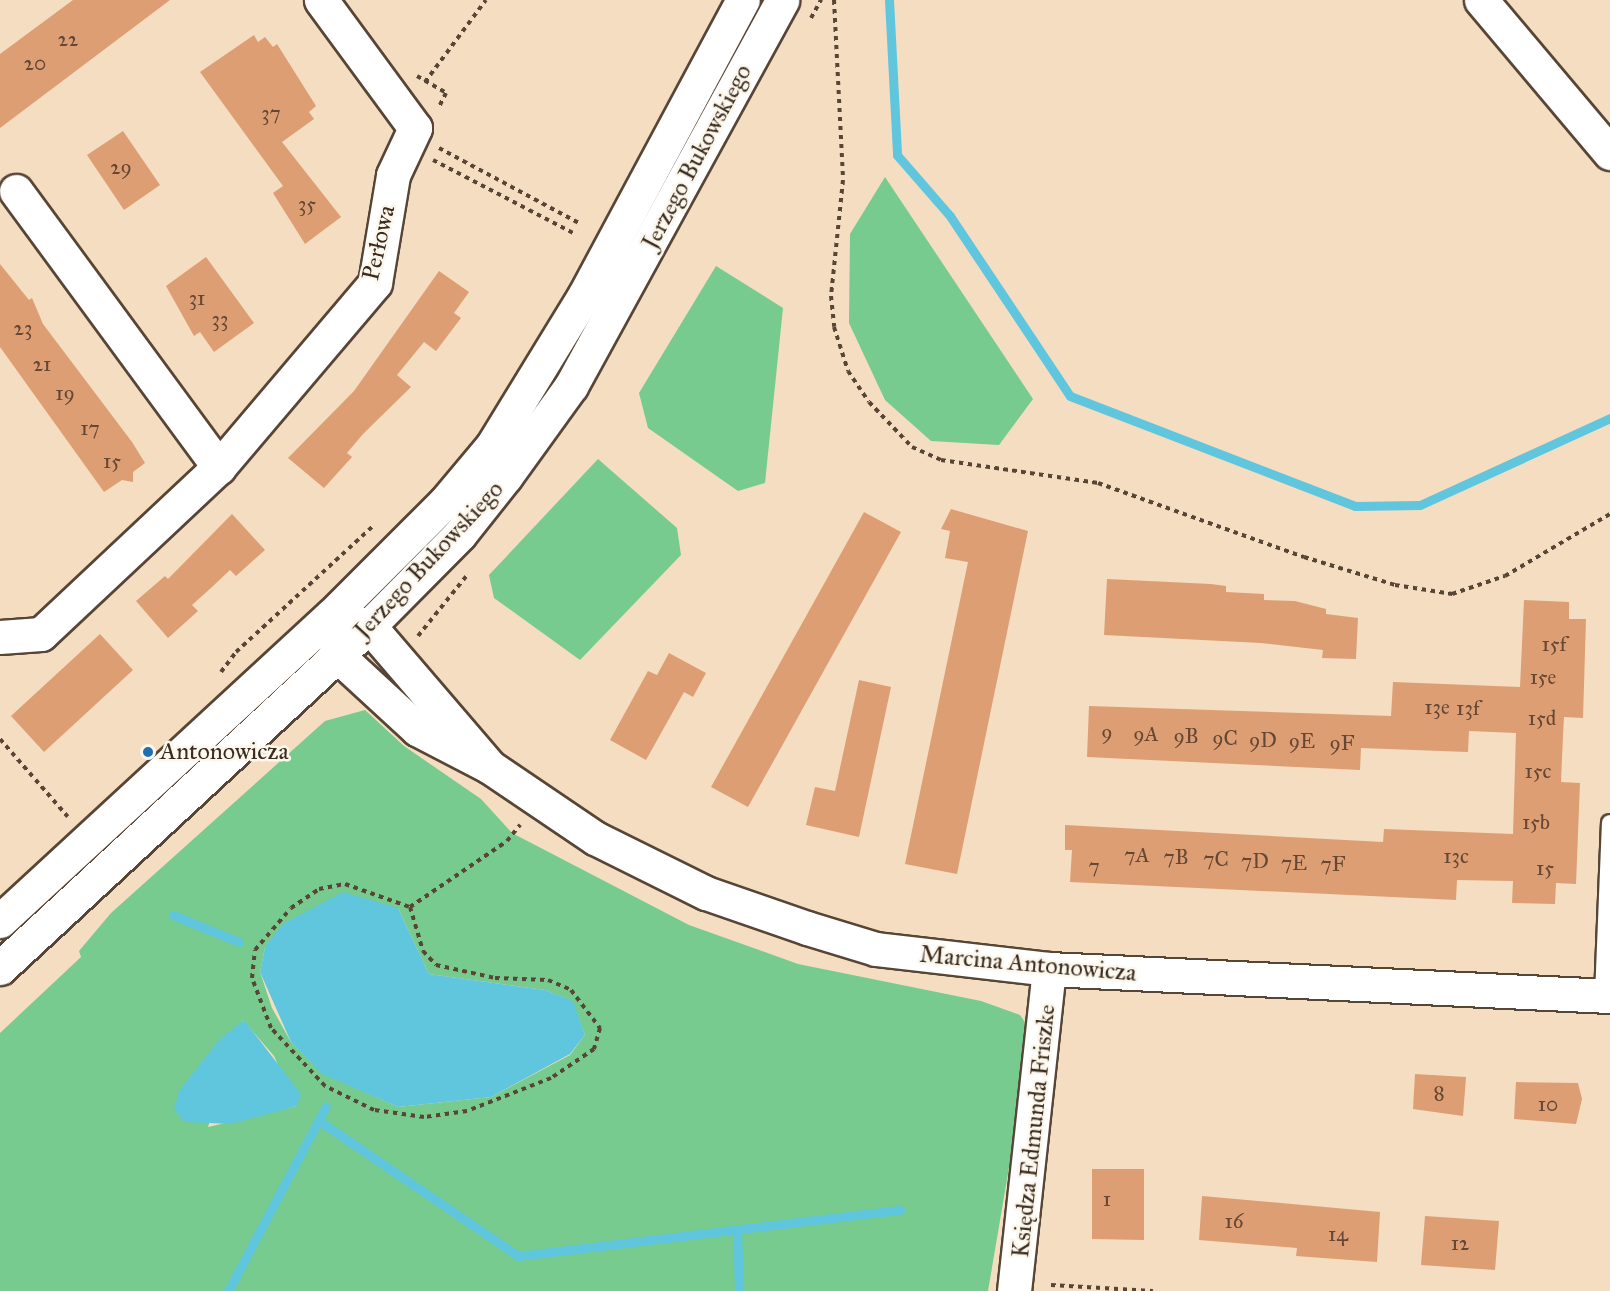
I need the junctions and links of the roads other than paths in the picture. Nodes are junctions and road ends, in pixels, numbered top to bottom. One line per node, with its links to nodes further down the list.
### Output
1 (321, 0): 7 (street, Perłowa)
2 (743, 0): 8 (street, Jerzego Bukowskiego)
3 (782, 0): 9 (street, Jerzego Bukowskiego)
4 (1481, 0): 5 (street)
5 (1610, 153)
6 (15, 191): 7 (street)
7 (219, 468): 10 (street, Perłowa)
8 (331, 616): 9 (street); 11 (street); 14 (street, Jerzego Bukowskiego)
9 (369, 626): 11 (street, Jerzego Bukowskiego); 12 (street, Marcina Antonowicza)
10 (0, 637)
11 (338, 656): 12 (street, Marcina Antonowicza); 15 (street, Jerzego Bukowskiego)
12 (489, 767): 16 (street, Marcina Antonowicza)
13 (1610, 823): 17 (lane)
14 (0, 921)
15 (0, 968)
16 (1049, 969): 17 (street, Marcina Antonowicza); 18 (street, Księdza Edmunda Friszke)
17 (1606, 996)
18 (1014, 1291)

